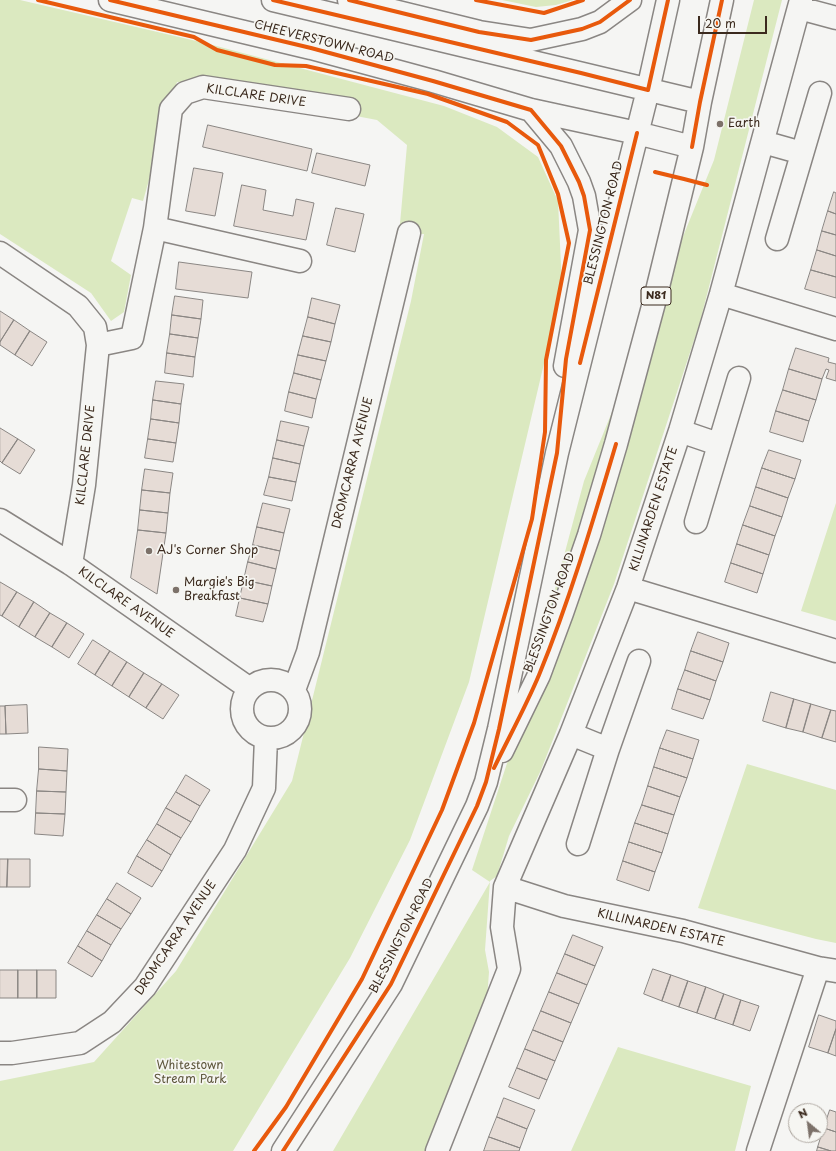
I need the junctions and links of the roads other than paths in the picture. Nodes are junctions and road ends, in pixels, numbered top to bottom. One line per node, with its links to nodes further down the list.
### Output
1 (110, 0): 13 (street, CHEEVERSTOWN ROAD)
2 (273, 0): 9 (street)
3 (349, 0): 4 (street)
4 (630, 0)
5 (668, 0): 9 (street, BLESSINGTON ROAD / N81)
6 (722, 0): 11 (street, BLESSINGTON ROAD / N81)
7 (800, 4): 8 (street, KILLINARDEN ESTATE); 15 (street, KILLINARDEN ESTATE)
8 (836, 18)
9 (648, 90): 11 (street); 14 (street, BLESSINGTON ROAD / N81)
10 (820, 93): 17 (street)
11 (700, 102): 16 (street, BLESSINGTON ROAD / N81)
12 (348, 109): 18 (street, KILCLARE DRIVE)
13 (531, 110): 14 (street, CHEEVERSTOWN ROAD); 29 (street)
14 (637, 133): 16 (street, CHEEVERSTOWN ROAD); 29 (street, BLESSINGTON ROAD / N81)
15 (763, 142): 17 (street); 23 (street, KILLINARDEN ESTATE)
16 (692, 147): 41 (street, BLESSINGTON ROAD / N81)
17 (802, 153): 20 (street)
18 (155, 228): 22 (street); 25 (street, KILCLARE DRIVE)
19 (409, 233): 37 (street, DROMCARRA AVENUE)
20 (777, 239)
21 (0, 253): 25 (street, KILCLARE DRIVE)
22 (300, 261)
23 (721, 294): 24 (street); 27 (street, KILLINARDEN ESTATE)
24 (836, 329)
25 (98, 345): 32 (street, KILCLARE DRIVE)
26 (738, 378): 28 (street)
27 (680, 431): 28 (street, KILLINARDEN ESTATE); 33 (street, KILLINARDEN ESTATE)
28 (718, 444): 31 (street)
29 (557, 453): 41 (street, BLESSINGTON ROAD / N81)
30 (0, 520): 32 (street, KILCLARE AVENUE)
31 (696, 522)
32 (71, 564): 36 (street, KILCLARE AVENUE)
33 (628, 588): 34 (street); 38 (street, KILLINARDEN ESTATE)
34 (836, 651)
35 (639, 661): 40 (street)
36 (250, 689): 37 (street); 39 (street)
37 (294, 690): 39 (street)
38 (571, 734): 40 (street); 43 (street, KILLINARDEN ESTATE)
39 (266, 738): 45 (street, DROMCARRA AVENUE)
40 (608, 749): 42 (street)
41 (486, 782): 46 (street, BLESSINGTON ROAD / N81)
42 (578, 844)
43 (505, 887): 44 (street, KILLINARDEN ESTATE); 47 (street, KILLINARDEN ESTATE)
44 (827, 970): 48 (street, KILLINARDEN ESTATE)
45 (0, 1053)
46 (283, 1151)
47 (437, 1151)
48 (758, 1151)

